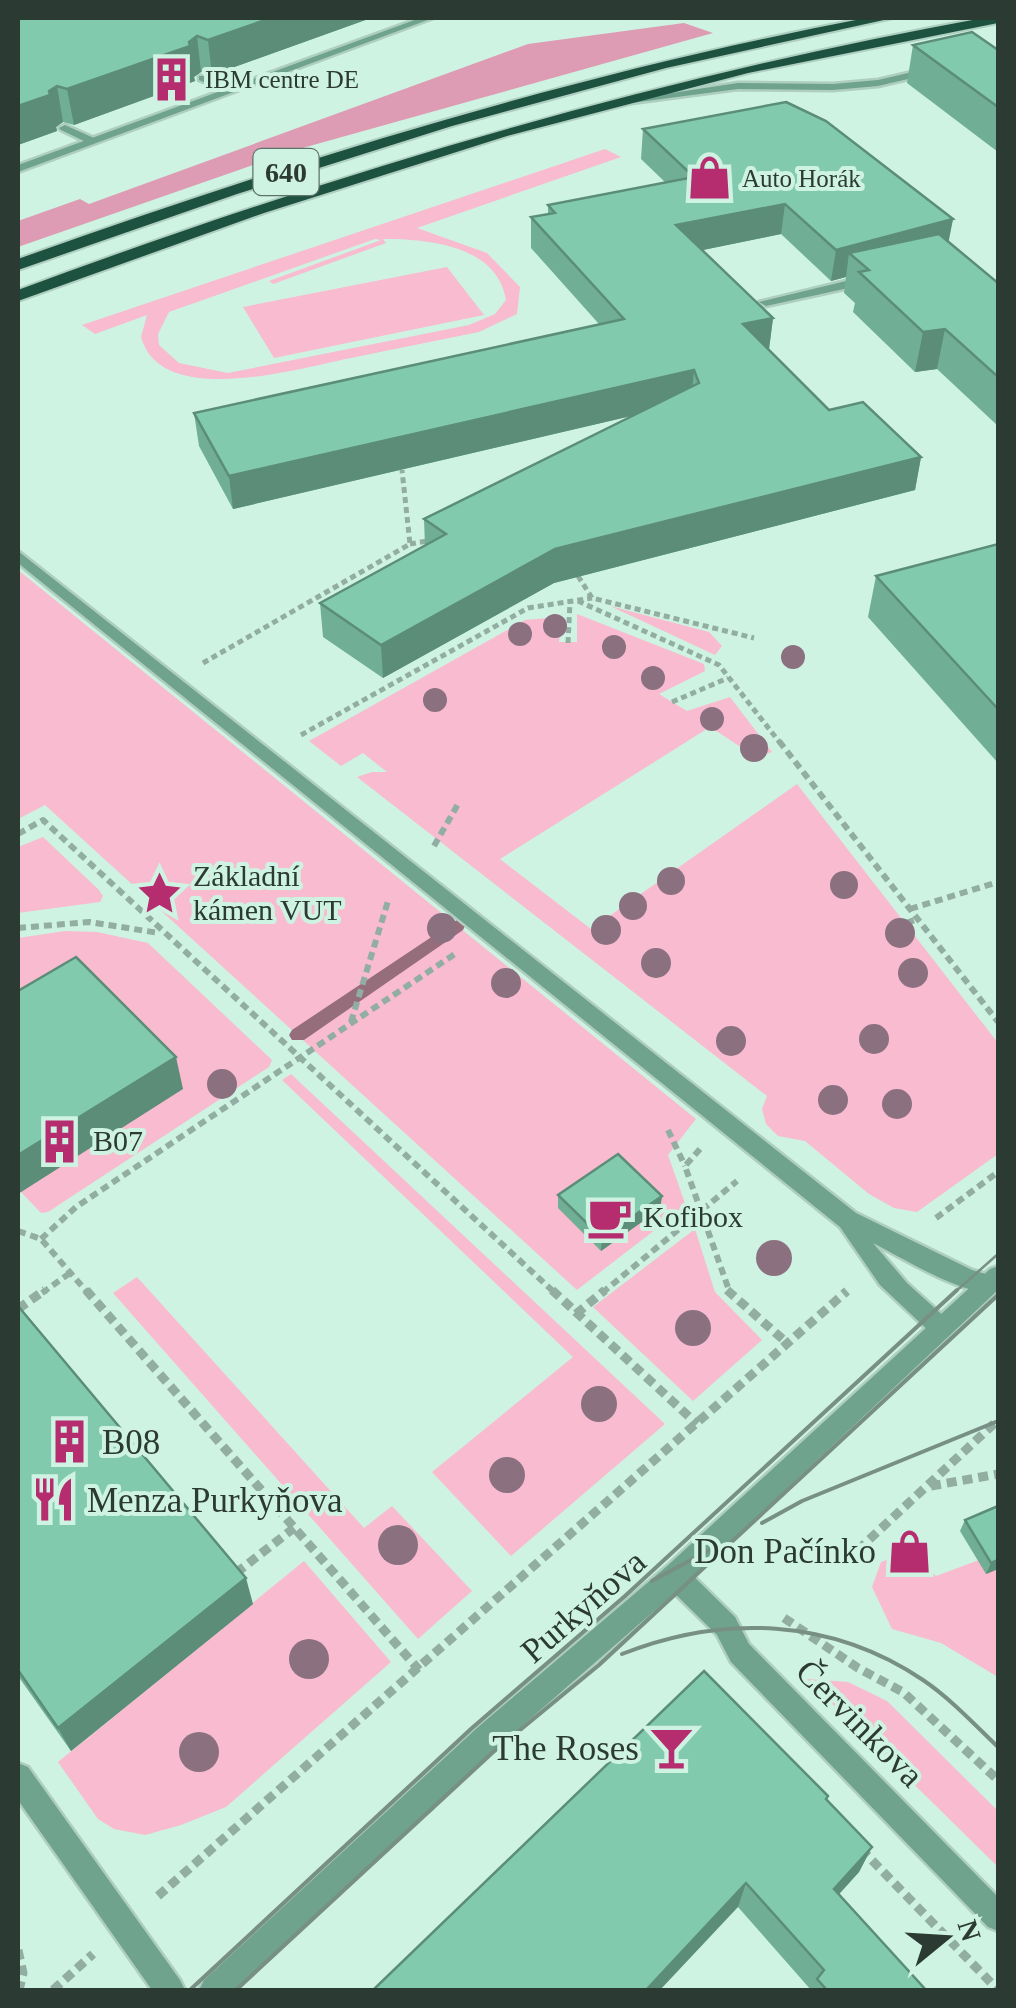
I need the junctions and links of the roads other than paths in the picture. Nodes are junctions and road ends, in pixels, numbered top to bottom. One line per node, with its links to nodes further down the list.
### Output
1 (428, 18): 8 (street)
2 (851, 18): 5 (highway)
3 (886, 18): 5 (highway, 640)
4 (998, 19): 9 (highway, 640)
5 (807, 32): 13 (highway, 640)
6 (947, 67): 9 (street)
7 (203, 78): 8 (street)
8 (231, 90): 11 (street)
9 (595, 106): 15 (highway, 640)
10 (66, 128): 11 (street)
11 (92, 141): 12 (street)
12 (18, 169)
13 (18, 265)
14 (894, 274): 16 (street)
15 (18, 296)
16 (766, 302)
17 (18, 556): 18 (street)
18 (848, 1220): 19 (street); 20 (street)
19 (993, 1280): 20 (street, Purkyňova)
20 (940, 1326): 21 (street, Purkyňova)
21 (675, 1576): 23 (street, Červinkova); 25 (street, Purkyňova)
22 (18, 1777): 24 (street)
23 (998, 1916)
24 (170, 1990)
25 (214, 1990)

